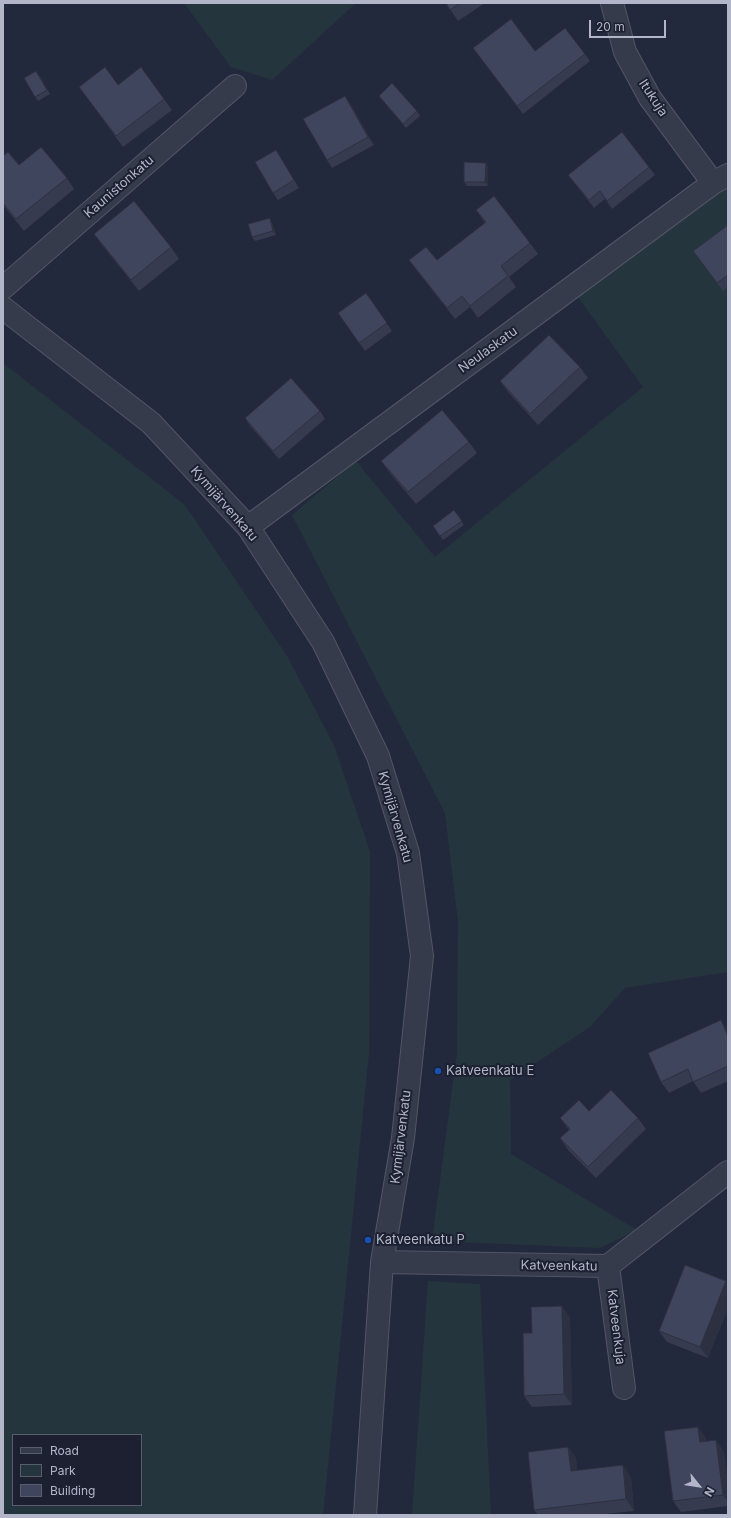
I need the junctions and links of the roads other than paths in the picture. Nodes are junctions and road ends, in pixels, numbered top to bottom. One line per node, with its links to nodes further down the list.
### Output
1 (612, 3): 3 (street, Itukuja)
2 (235, 86): 4 (street, Kaunistonkatu)
3 (721, 179): 6 (street, Neulaskatu)
4 (3, 288)
5 (3, 308): 6 (street, Kymijärvenkatu)
6 (248, 527): 8 (street, Kymijärvenkatu)
7 (728, 1172): 9 (street, Katveenkatu)
8 (382, 1262): 9 (street, Katveenkatu); 11 (street, Kymijärvenkatu)
9 (608, 1266): 10 (street, Katveenkuja)
10 (624, 1388)
11 (366, 1515)

